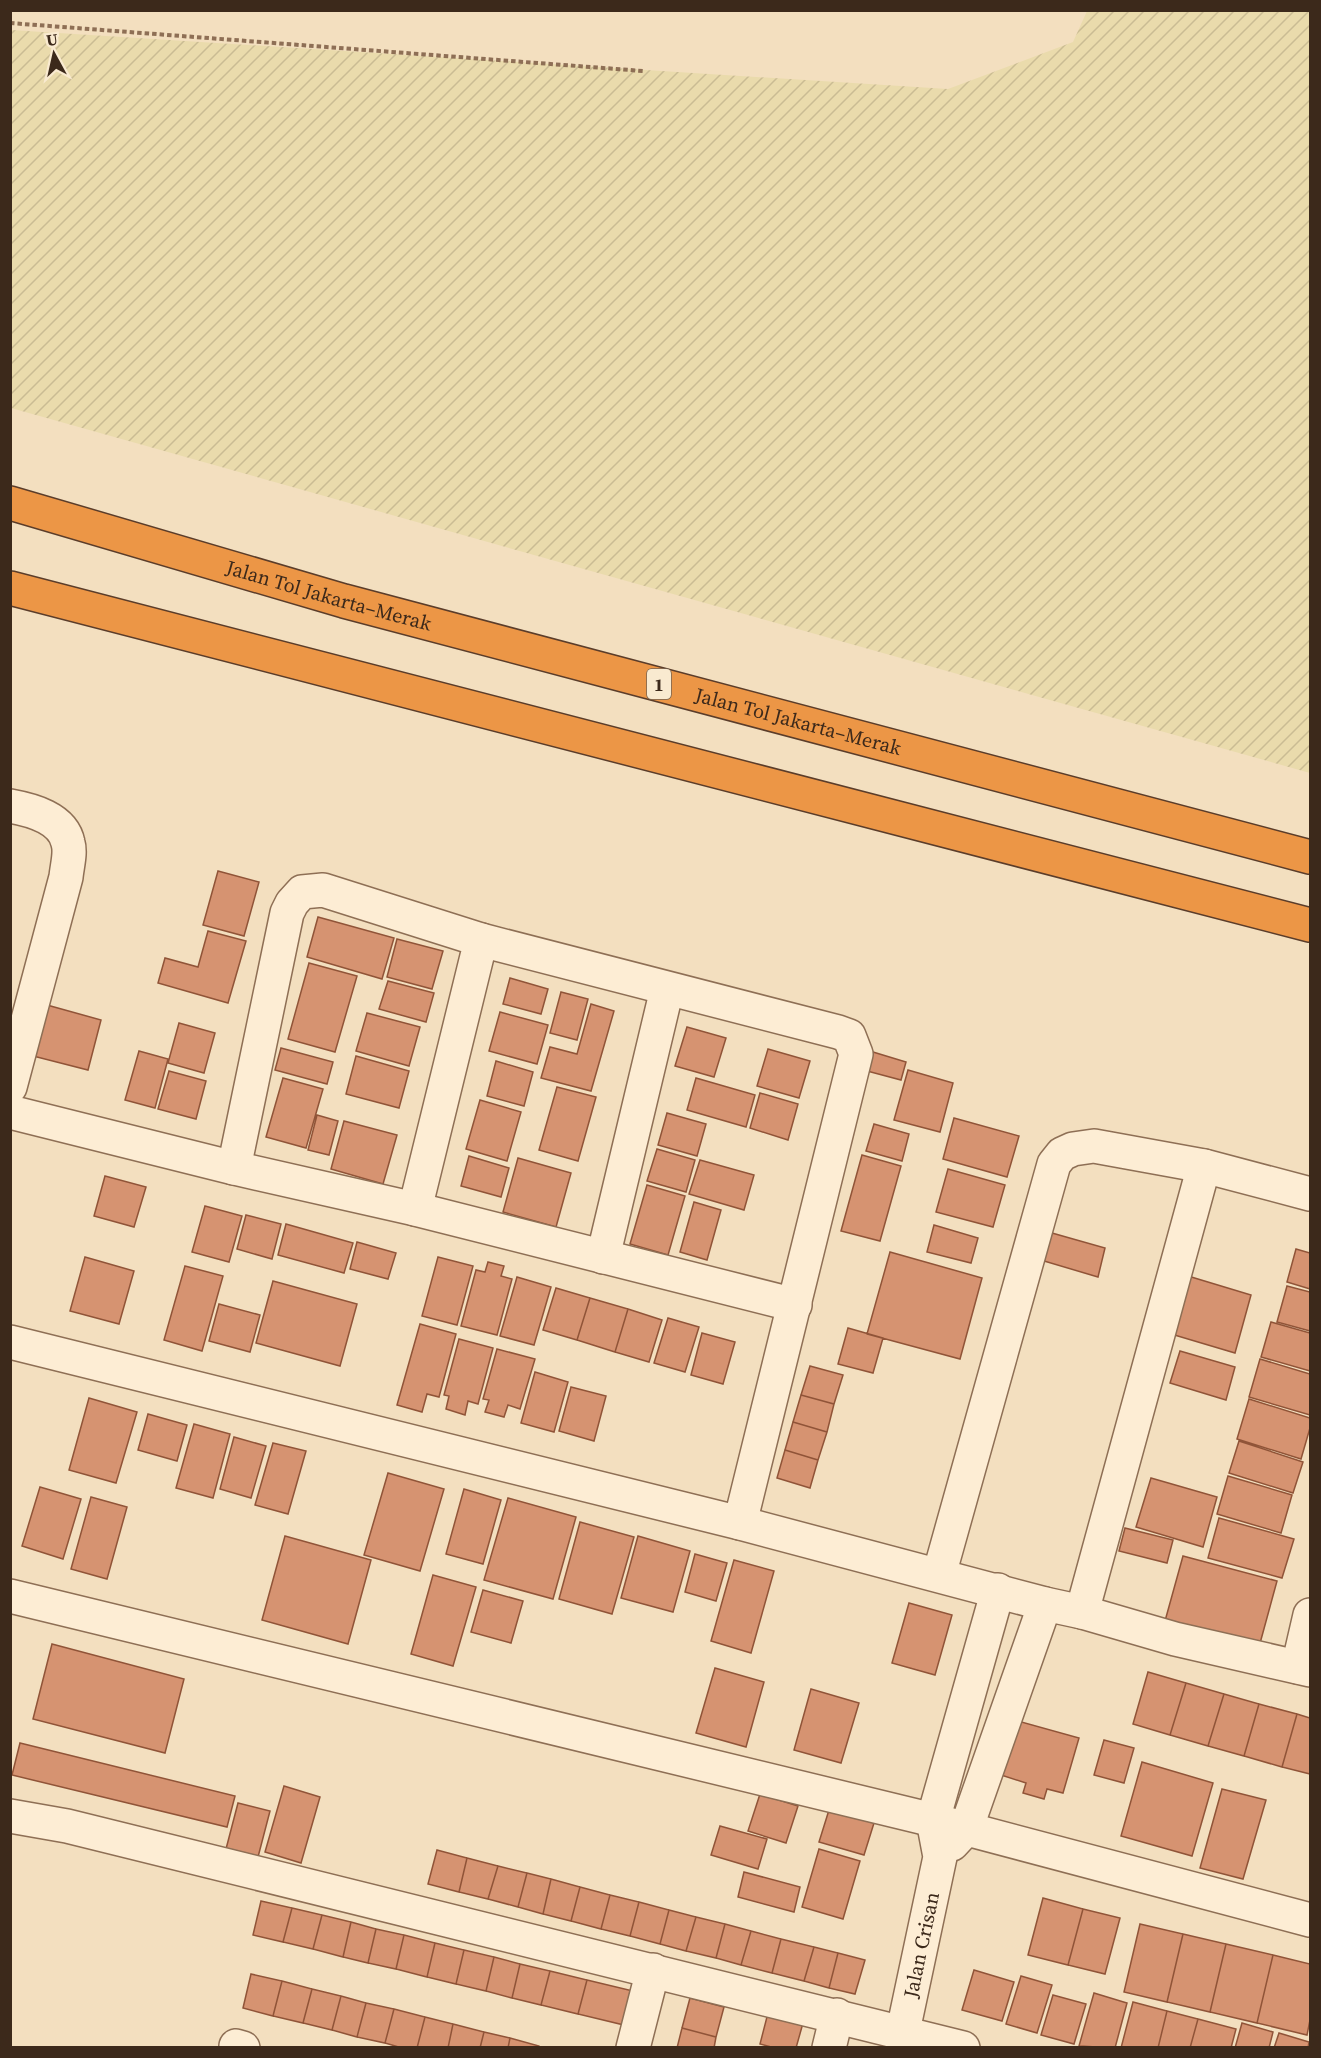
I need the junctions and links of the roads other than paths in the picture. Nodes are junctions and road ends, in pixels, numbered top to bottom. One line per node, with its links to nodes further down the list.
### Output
1 (10, 503): 4 (highway, Jalan Tol Jakarta–Merak / 1)
2 (10, 588): 5 (highway)
3 (10, 806): 8 (street)
4 (1311, 856)
5 (1311, 925)
6 (481, 940): 7 (street); 11 (street); 13 (street)
7 (667, 989): 14 (street); 15 (street)
8 (10, 1087)
9 (10, 1112): 11 (street)
10 (1204, 1166): 12 (street); 18 (street); 22 (street)
11 (234, 1168): 13 (street)
12 (1311, 1194)
13 (415, 1209): 14 (street)
14 (603, 1257): 15 (street)
15 (795, 1305): 17 (street)
16 (10, 1342): 17 (street)
17 (740, 1523): 18 (street)
18 (939, 1575): 19 (street)
19 (998, 1590): 21 (street); 26 (street)
20 (10, 1596): 26 (street)
21 (1045, 1604): 22 (street); 27 (street)
22 (1082, 1612): 24 (street)
23 (1311, 1615): 24 (street)
24 (1304, 1669)
25 (10, 1816): 30 (street)
26 (933, 1820): 27 (street); 28 (street)
27 (966, 1829): 28 (street); 29 (street)
28 (940, 1857): 32 (street, Jalan Crisan)
29 (1311, 1920)
30 (653, 1970): 31 (street); 33 (street)
31 (837, 2015): 32 (street); 34 (street)
32 (903, 2031): 35 (street)
33 (633, 2048)
34 (829, 2048)
35 (963, 2048)

